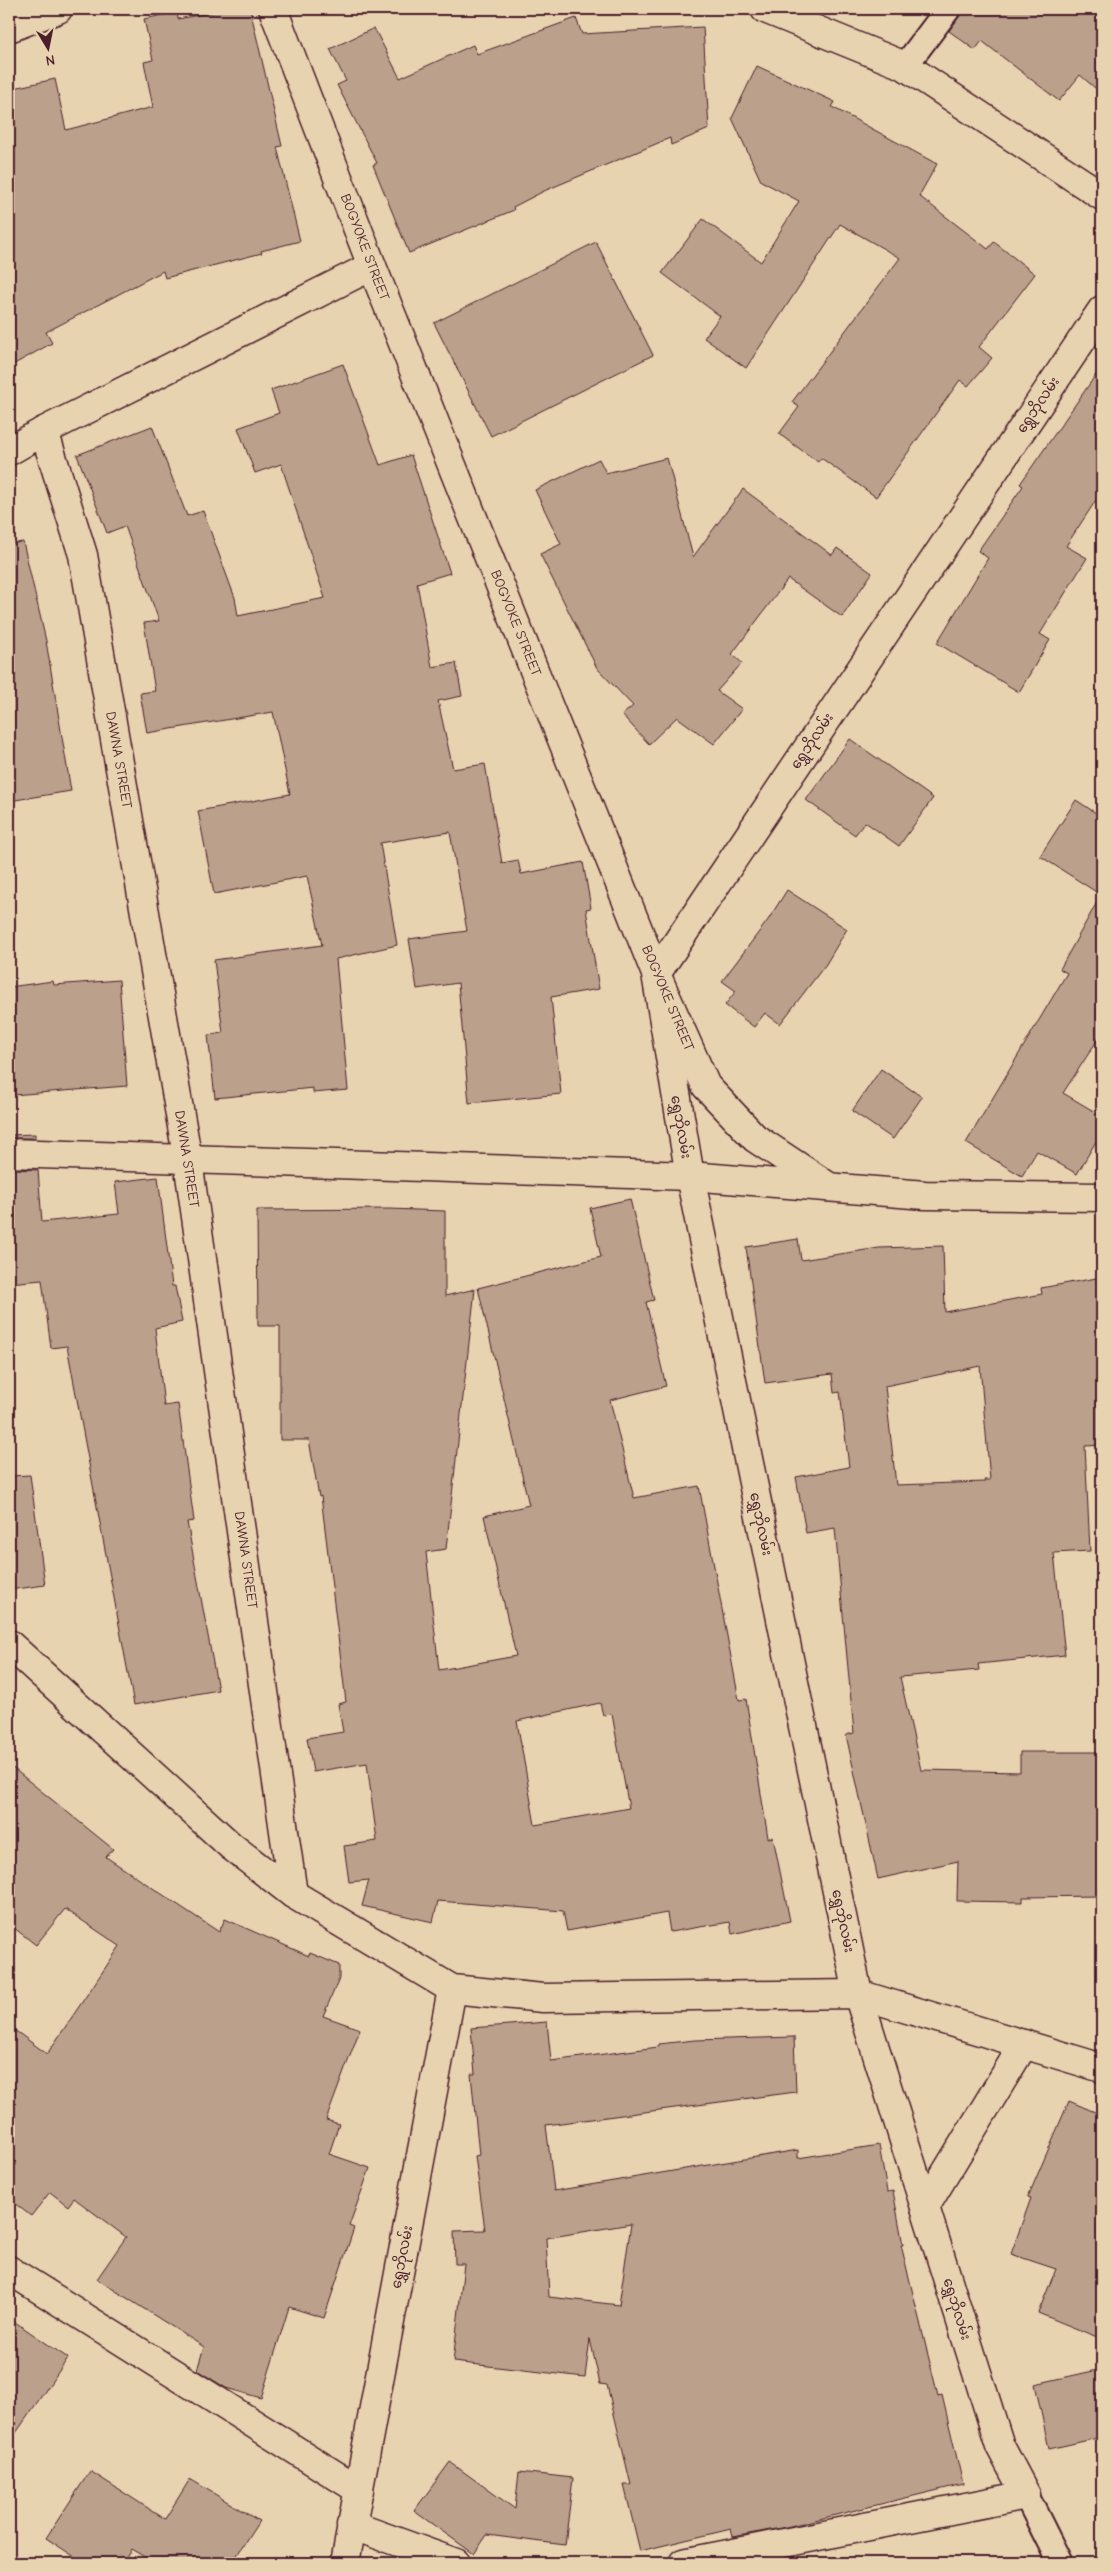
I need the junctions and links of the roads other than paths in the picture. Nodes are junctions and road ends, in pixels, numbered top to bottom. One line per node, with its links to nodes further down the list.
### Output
1 (58, 9): 5 (street)
2 (273, 9): 8 (street, BOGYOKE STREET)
3 (765, 9): 6 (street)
4 (948, 9): 6 (lane)
5 (9, 28)
6 (905, 66): 7 (street)
7 (1102, 196)
8 (372, 266): 10 (street); 12 (street, BOGYOKE STREET)
9 (1102, 310): 12 (street, ရွှေဘိုလမ်း)
10 (44, 431): 11 (street); 14 (street, DAWNA STREET)
11 (9, 451)
12 (656, 974): 15 (street, ရွှေဘိုလမ်း); 16 (street, BOGYOKE STREET)
13 (9, 1153): 14 (street)
14 (188, 1161): 15 (street); 19 (street, DAWNA STREET)
15 (690, 1176): 16 (street); 21 (street, ရွှေဘိုလမ်း)
16 (829, 1188): 17 (street)
17 (1102, 1198)
18 (9, 1644): 19 (street)
19 (294, 1894): 20 (street)
20 (452, 1989): 21 (street); 26 (street, ရွှေဘိုလမ်း)
21 (858, 1994): 22 (street); 24 (street, ရွှေဘိုလမ်း)
22 (1024, 2044): 23 (street); 24 (street)
23 (1102, 2068)
24 (925, 2207): 27 (street, ရွှေဘိုလမ်း)
25 (9, 2270): 26 (street)
26 (358, 2490): 28 (street, ရွှေဘိုလမ်း)
27 (1026, 2495): 31 (street); 32 (lane)
28 (350, 2525): 29 (street, ရွှေဘိုလမ်း); 30 (street)
29 (345, 2563)
30 (456, 2563)
31 (683, 2563)
32 (1060, 2563)

